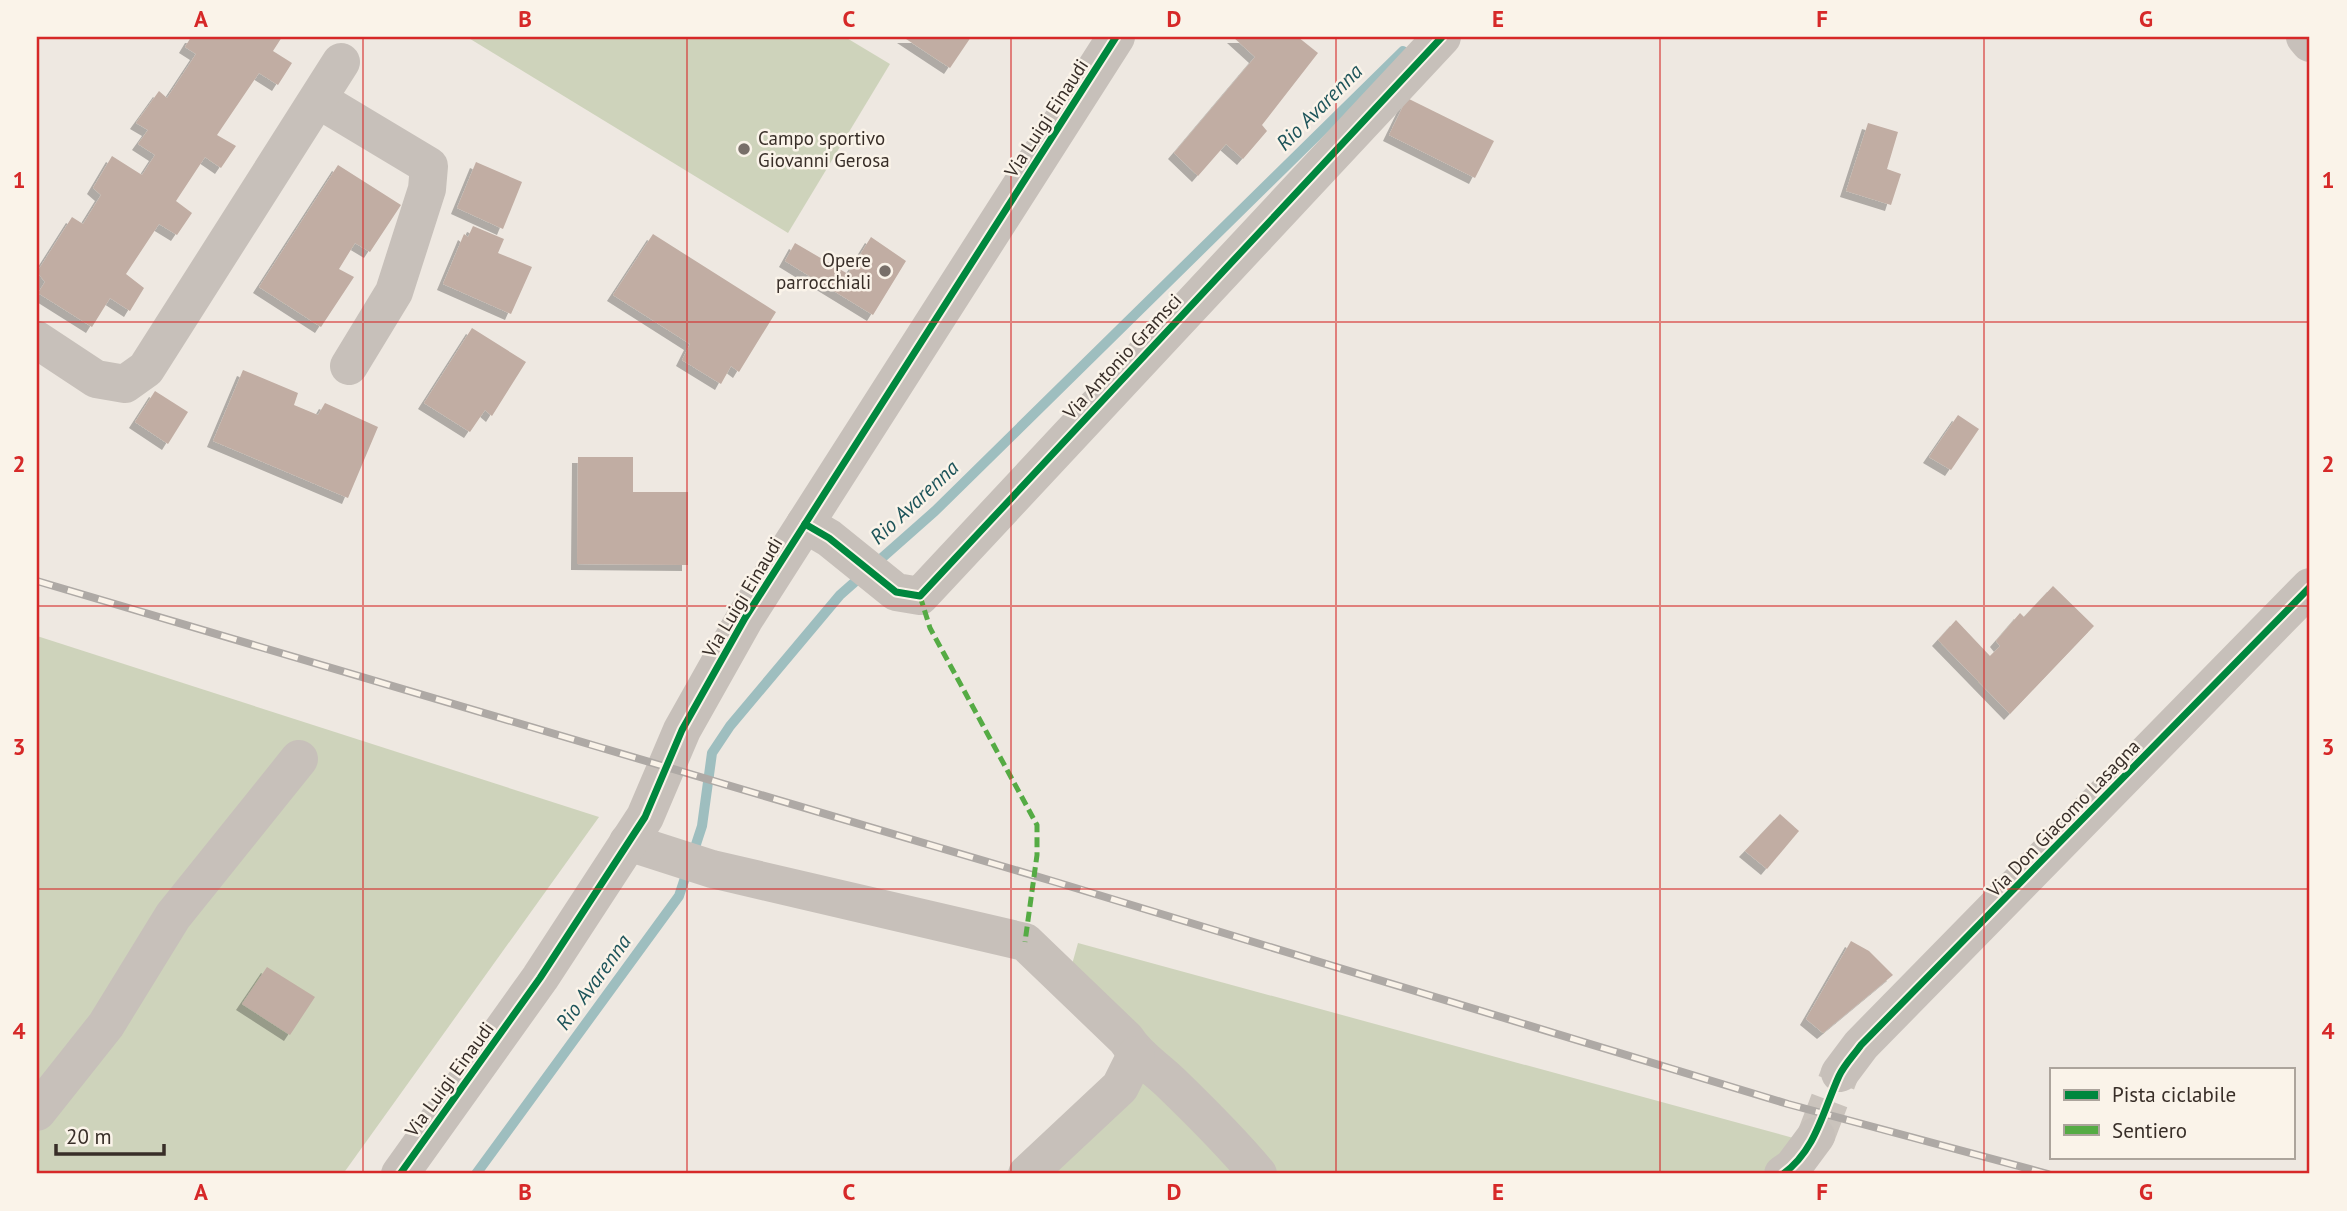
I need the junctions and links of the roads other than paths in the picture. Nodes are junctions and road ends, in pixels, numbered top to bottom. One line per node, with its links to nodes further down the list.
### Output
1 (1116, 37): 9 (street, Via Luigi Einaudi)
2 (1442, 37): 9 (street, Via Antonio Gramsci)
3 (2305, 37): 4 (street)
4 (2310, 43)
5 (341, 62): 6 (street)
6 (319, 100): 7 (street); 8 (street)
7 (37, 340)
8 (349, 366)
9 (817, 531): 12 (street, Via Luigi Einaudi)
10 (2310, 587): 14 (street, Via Don Giacomo Lasagna)
11 (299, 759): 15 (street)
12 (628, 842): 13 (street); 17 (street, Via Luigi Einaudi)
13 (1136, 1055): 18 (street); 19 (street)
14 (1840, 1073)
15 (37, 1112)
16 (1816, 1136): 20 (street)
17 (400, 1174)
18 (1027, 1174)
19 (1258, 1174)
20 (1783, 1174)

